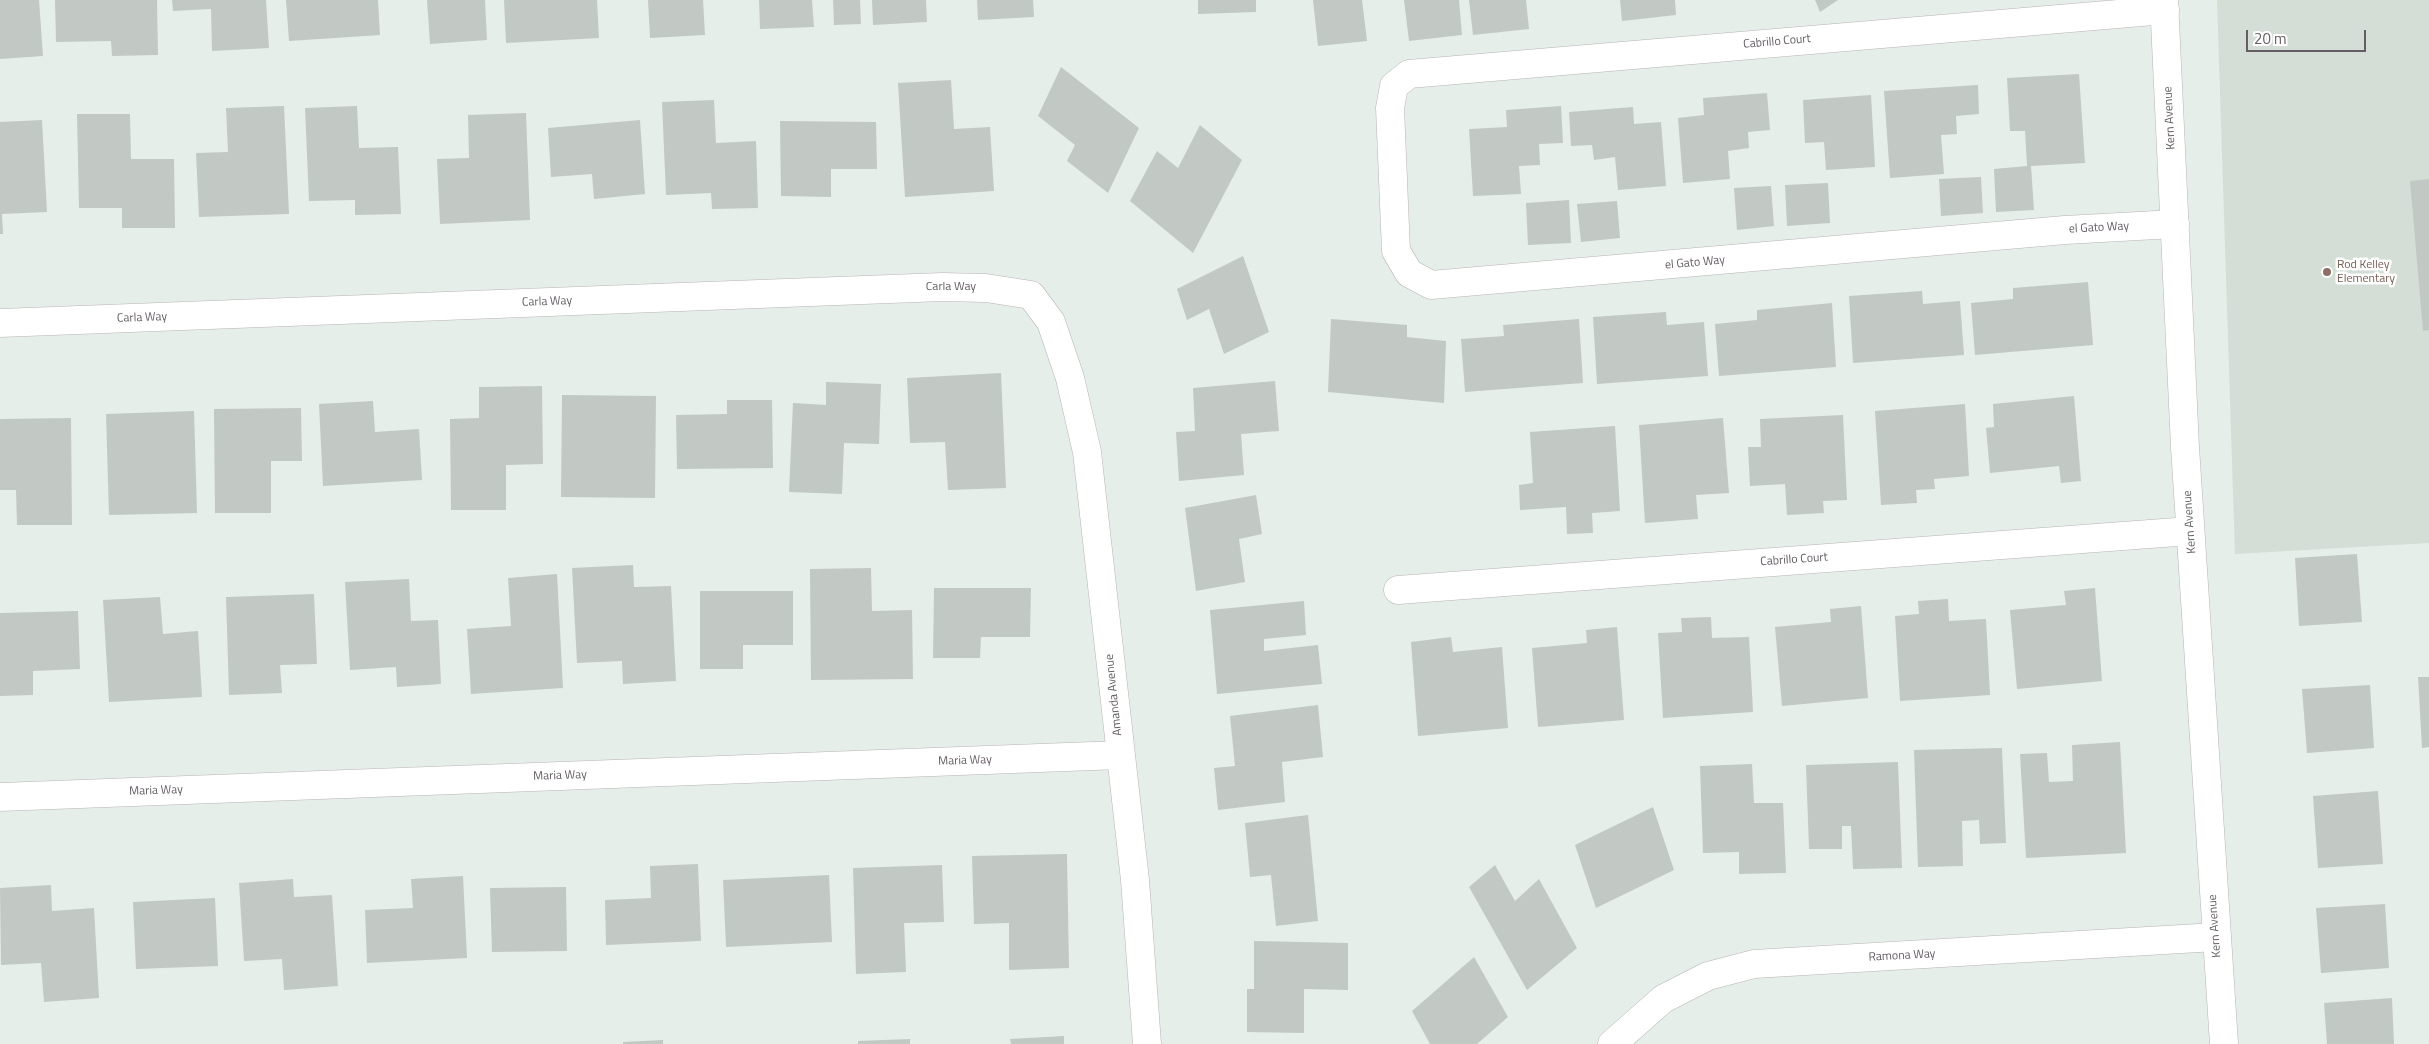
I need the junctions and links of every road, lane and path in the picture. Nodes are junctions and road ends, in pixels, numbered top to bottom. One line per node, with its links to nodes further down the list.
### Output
1 (2164, 5): 2 (street, Cabrillo Court); 3 (street, Kern Avenue)
2 (1394, 86): 3 (street, el Gato Way)
3 (2175, 224): 6 (street, Kern Avenue)
4 (0, 323): 5 (street, Carla Way)
5 (1060, 349): 8 (street, Amanda Avenue)
6 (2190, 531): 7 (street, Cabrillo Court); 10 (street, Kern Avenue)
7 (1398, 590)
8 (1120, 755): 9 (street, Maria Way); 11 (street, Amanda Avenue)
9 (0, 797)
10 (2216, 937): 12 (street, Ramona Way); 13 (street, Kern Avenue)
11 (1147, 1044)
12 (1612, 1044)
13 (2224, 1044)

